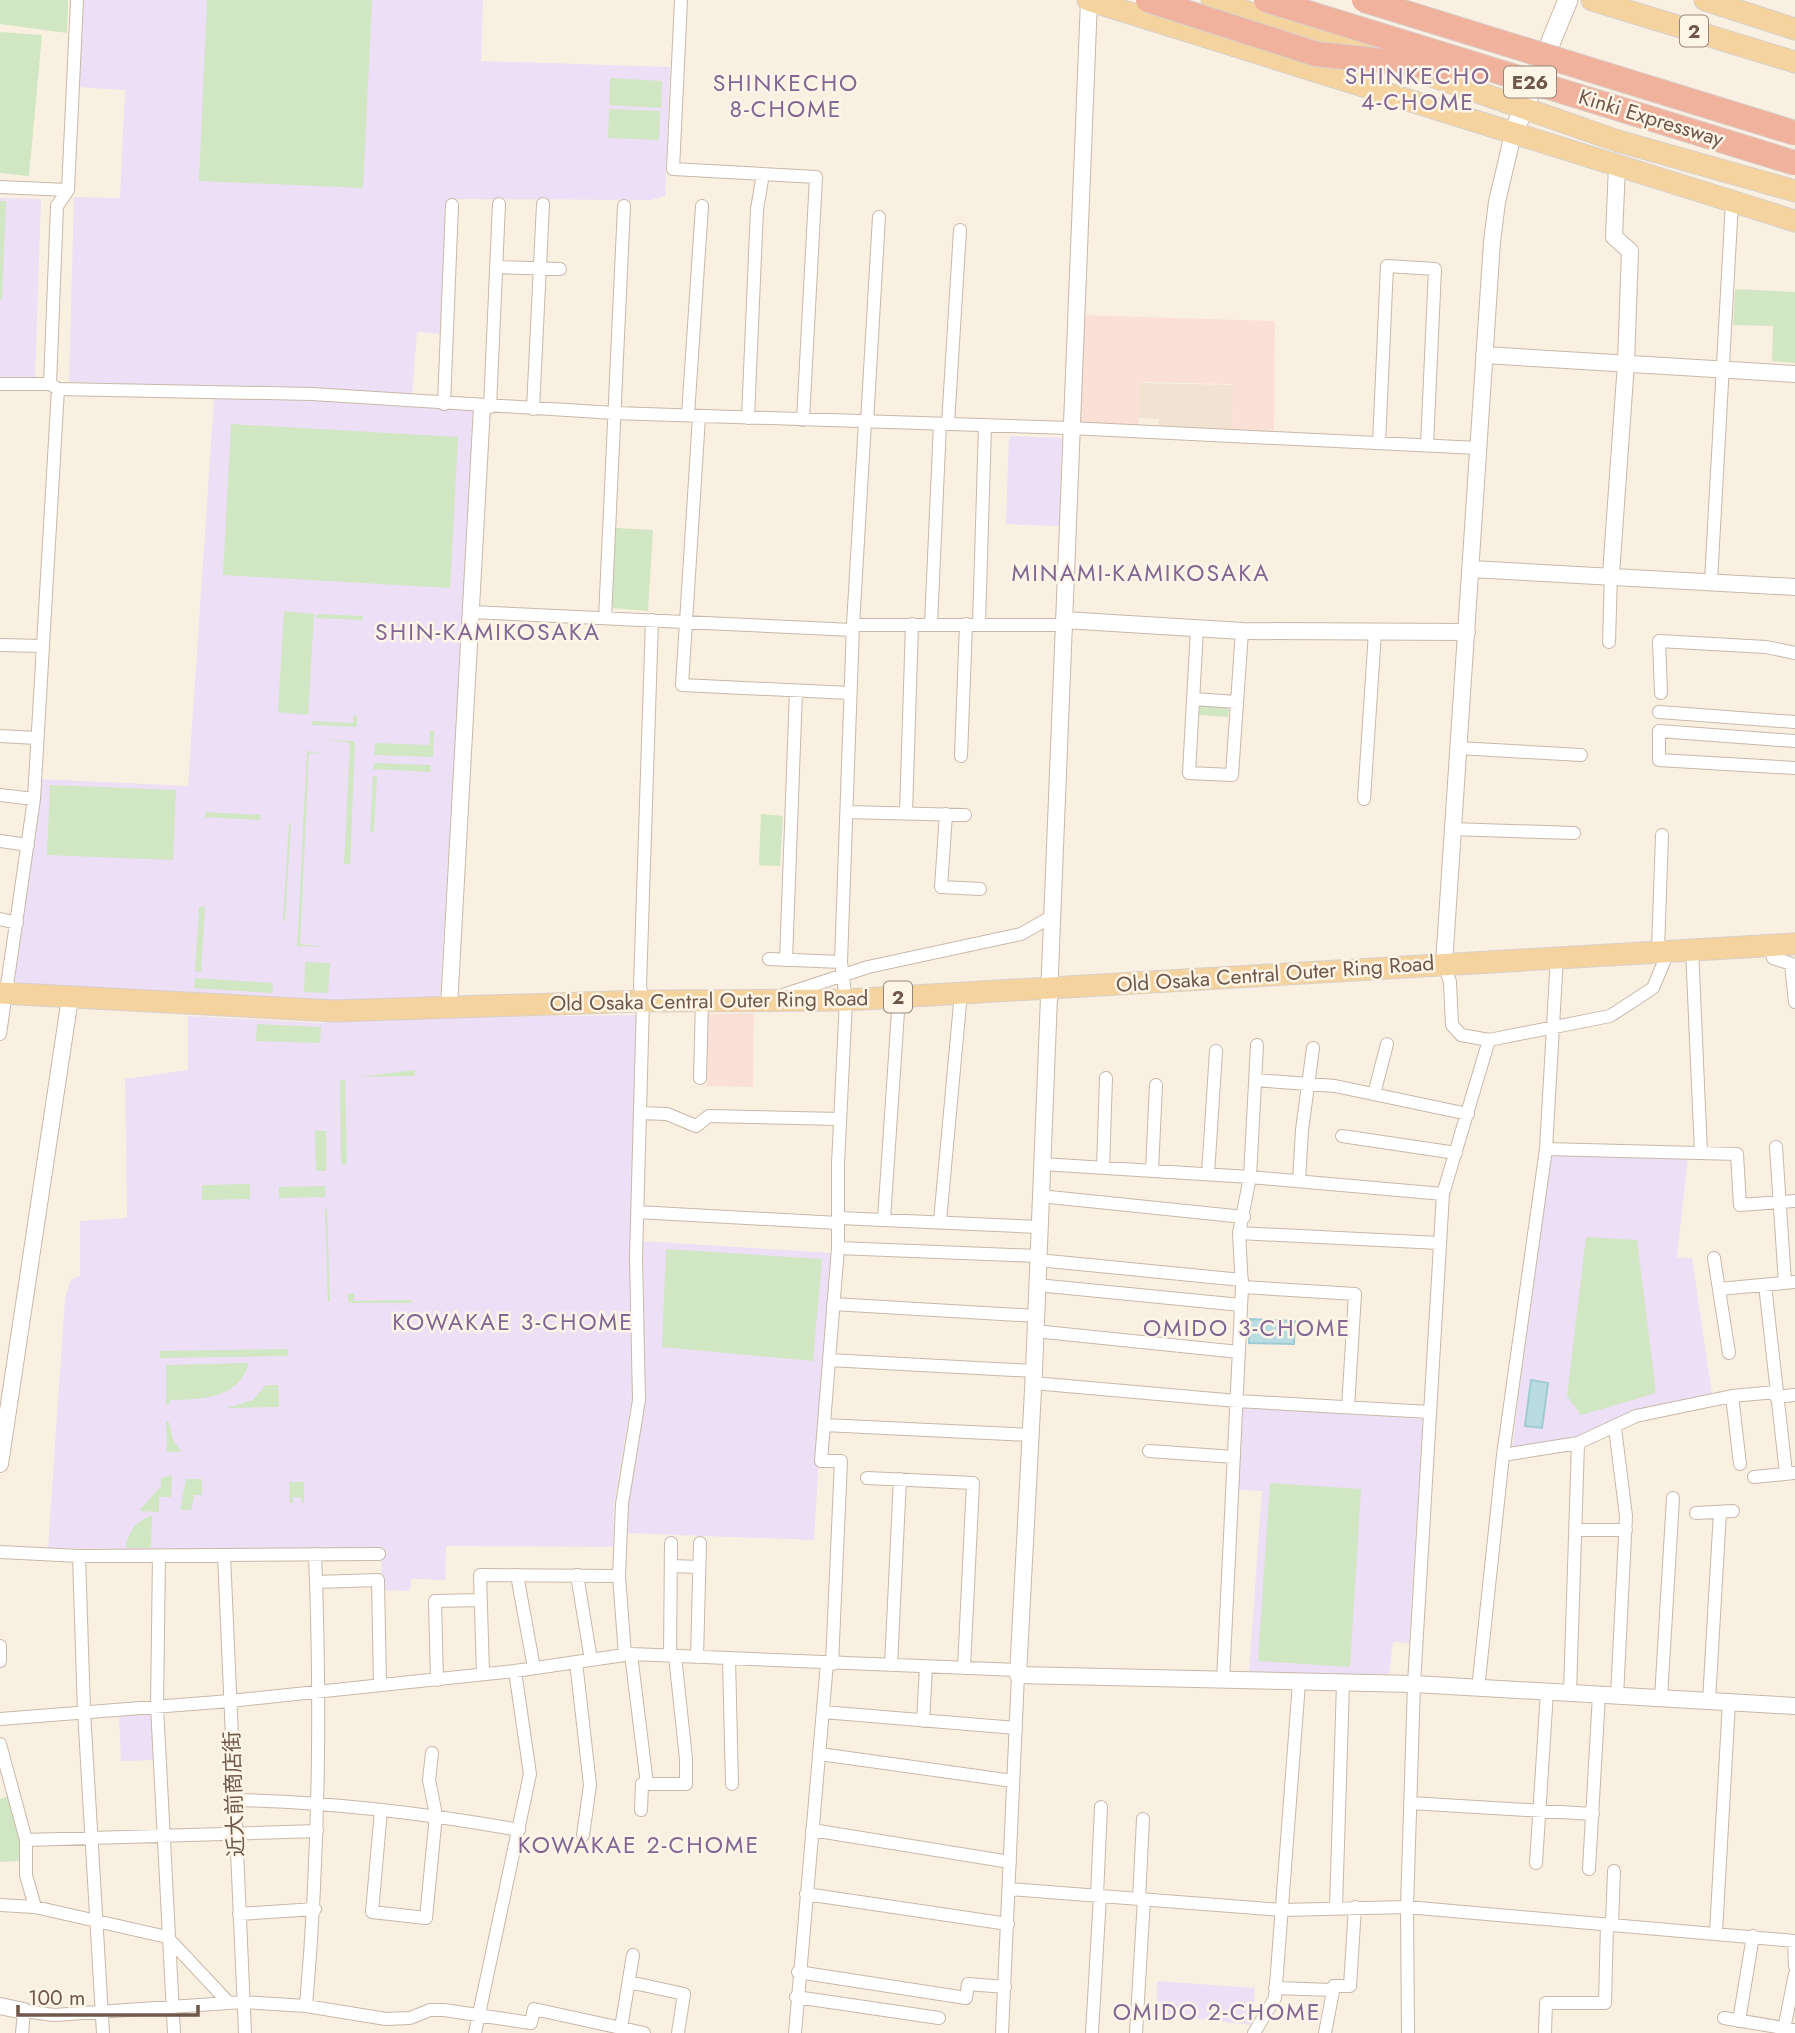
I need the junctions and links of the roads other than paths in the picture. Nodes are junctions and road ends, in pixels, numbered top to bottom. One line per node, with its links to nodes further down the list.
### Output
1 (77, 0): 23 (street)
2 (681, 0): 21 (street)
3 (1089, 0): 18 (main road); 53 (street)
4 (1148, 0): 15 (highway, bridge)
5 (1212, 0): 16 (main road)
6 (1266, 0): 15 (highway, Kinki Expressway / E26, bridge)
7 (1364, 0): 17 (highway, Kinki Expressway / E26, bridge)
8 (1568, 0): 16 (main road)
9 (1592, 0): 12 (main road, 2)
10 (1705, 0): 11 (main road, 2)
11 (1795, 29)
12 (1700, 33): 13 (main road); 14 (main road, 2)
13 (1795, 49)
14 (1795, 62)
15 (1502, 73): 19 (highway, Kinki Expressway / E26, bridge)
16 (1524, 107): 18 (main road); 24 (main road)
17 (1795, 133)
18 (1513, 134): 20 (main road); 37 (street)
19 (1795, 163)
20 (1617, 166): 25 (main road); 38 (street)
21 (763, 174): 48 (street); 49 (street)
22 (0, 187): 23 (street)
23 (68, 190): 42 (street)
24 (1795, 191)
25 (1732, 202): 32 (main road); 39 (street)
26 (499, 204): 34 (street)
27 (543, 204): 35 (street)
28 (452, 205): 43 (street)
29 (624, 206): 46 (street)
30 (702, 206): 47 (street)
31 (879, 217): 50 (street)
32 (1795, 221)
33 (960, 230): 51 (street)
34 (496, 267): 35 (street); 44 (street)
35 (540, 268): 36 (street); 45 (street)
36 (560, 269)
37 (1484, 355): 38 (street); 56 (street)
38 (1626, 363): 39 (street); 58 (street)
39 (1722, 369): 40 (street); 59 (street)
40 (1795, 374)
41 (0, 384): 42 (street)
42 (54, 387): 43 (street); 76 (street)
43 (444, 404): 44 (street)
44 (486, 407): 45 (street); 61 (street)
45 (533, 409): 46 (street)
46 (614, 413): 47 (street); 62 (street)
47 (694, 416): 48 (street); 64 (street)
48 (748, 418): 49 (street)
49 (803, 420): 50 (street)
50 (866, 422): 51 (street); 69 (street)
51 (944, 424): 52 (street); 67 (street)
52 (985, 426): 53 (street); 68 (street)
53 (1070, 428): 54 (street); 65 (street)
54 (1379, 443): 55 (street); 55 (street)
55 (1427, 445): 56 (street)
56 (1478, 448): 57 (street)
57 (1471, 569): 58 (street); 73 (street)
58 (1611, 574): 59 (street); 74 (street)
59 (1710, 581): 60 (street)
60 (1795, 586)
61 (471, 612): 62 (street); 127 (street)
62 (605, 618): 63 (street)
63 (652, 620): 64 (street); 123 (street)
64 (685, 621): 69 (street); 78 (street)
65 (1064, 622): 68 (street); 70 (street); 105 (street)
66 (912, 624): 67 (street); 69 (street); 96 (street)
67 (931, 624): 68 (street)
68 (972, 624): 90 (street)
69 (853, 627): 79 (street)
70 (1197, 629): 71 (street); 81 (street)
71 (1242, 631): 72 (street); 82 (street)
72 (1375, 632): 73 (street); 94 (street)
73 (1467, 632): 88 (street)
74 (1609, 642)
75 (0, 645): 76 (street)
76 (43, 646): 86 (street)
77 (1795, 653): 80 (street)
78 (796, 691): 79 (street); 113 (street)
79 (850, 693): 95 (street)
80 (1661, 693)
81 (1193, 699): 82 (street); 82 (street)
82 (1237, 702)
83 (1659, 712): 84 (street)
84 (1795, 722)
85 (0, 736): 86 (street)
86 (37, 738): 93 (street)
87 (1795, 741): 91 (street)
88 (1458, 748): 89 (street); 99 (street)
89 (1581, 755)
90 (961, 756)
91 (1795, 768)
92 (0, 795): 93 (street)
93 (34, 799): 103 (street)
94 (1364, 799)
95 (847, 812): 96 (street); 114 (street)
96 (906, 813): 97 (street)
97 (946, 814): 98 (street); 104 (street)
98 (965, 815)
99 (1451, 829): 100 (street); 115 (street)
100 (1574, 833)
101 (1662, 835): 109 (street)
102 (0, 841): 103 (street)
103 (28, 845): 107 (street)
104 (979, 889)
105 (1051, 917): 116 (street); 117 (street)
106 (0, 919): 107 (street)
107 (17, 923): 119 (street)
108 (1692, 949): 109 (main road, Old Osaka Central Outer Ring Road / 2); 111 (main road, Old Osaka Central Outer Ring Road / 2); 148 (street)
109 (1663, 950): 110 (main road, Old Osaka Central Outer Ring Road / 2); 128 (street)
110 (1557, 956): 115 (main road, Old Osaka Central Outer Ring Road / 2); 128 (street)
111 (1794, 958): 126 (street)
112 (769, 959): 113 (street)
113 (786, 960): 114 (street)
114 (841, 962): 116 (street)
115 (1444, 964): 117 (main road, Old Osaka Central Outer Ring Road / 2); 130 (street)
116 (844, 976): 122 (street); 125 (street)
117 (1049, 988): 118 (main road, Old Osaka Central Outer Ring Road / 2); 149 (street)
118 (961, 993): 120 (main road, Old Osaka Central Outer Ring Road / 2); 163 (street)
119 (3, 994): 121 (main road, Old Osaka Central Outer Ring Road / 2); 129 (street)
120 (899, 997): 122 (main road, Old Osaka Central Outer Ring Road / 2); 161 (street)
121 (71, 998): 127 (main road, Old Osaka Central Outer Ring Road / 2); 195 (street)
122 (846, 1000): 125 (main road, Old Osaka Central Outer Ring Road / 2); 143 (street)
123 (643, 1001): 124 (main road, Old Osaka Central Outer Ring Road / 2); 127 (main road, Old Osaka Central Outer Ring Road / 2); 141 (street)
124 (702, 1001): 125 (main road, Old Osaka Central Outer Ring Road / 2); 135 (street)
125 (763, 1001)
126 (1795, 1002)
127 (449, 1007)
128 (1553, 1025): 130 (street); 146 (street)
129 (0, 1034)
130 (1489, 1040): 142 (street)
131 (1387, 1044): 140 (street)
132 (1257, 1045): 137 (street)
133 (1313, 1048): 139 (street)
134 (1216, 1051): 152 (street)
135 (700, 1078)
136 (1106, 1078): 150 (street)
137 (1255, 1080): 139 (street); 153 (street)
138 (1156, 1085): 151 (street)
139 (1310, 1085): 140 (street); 154 (street)
140 (1374, 1094): 142 (street)
141 (640, 1113): 143 (street); 159 (street)
142 (1468, 1114): 147 (street)
143 (840, 1119): 162 (street)
144 (1342, 1136): 147 (street)
145 (1776, 1147): 158 (street)
146 (1546, 1149): 148 (street); 193 (street)
147 (1456, 1153): 155 (street)
148 (1701, 1153): 158 (street)
149 (1042, 1164): 150 (street); 156 (street)
150 (1103, 1168): 151 (street)
151 (1152, 1171): 152 (street)
152 (1208, 1174): 153 (street)
153 (1250, 1177): 154 (street); 160 (street)
154 (1299, 1181): 155 (street)
155 (1443, 1194): 166 (street)
156 (1040, 1196): 160 (street); 164 (street)
157 (1795, 1201): 158 (street)
158 (1779, 1202): 170 (street)
159 (637, 1212): 162 (street); 219 (street)
160 (1244, 1217): 165 (street)
161 (884, 1219): 162 (street); 163 (street)
162 (838, 1220): 167 (street)
163 (940, 1221): 164 (street)
164 (1039, 1227): 168 (street)
165 (1239, 1233): 166 (street); 171 (street)
166 (1439, 1243): 187 (street)
167 (838, 1248): 168 (street); 175 (street)
168 (1038, 1258): 171 (street); 173 (street)
169 (1714, 1258): 174 (street)
170 (1790, 1283): 172 (street)
171 (1242, 1284): 176 (street); 186 (street)
172 (1765, 1285): 174 (street); 182 (street)
173 (1037, 1286): 176 (street); 177 (street)
174 (1719, 1289): 179 (street)
175 (833, 1304): 177 (street); 180 (street)
176 (1241, 1305): 178 (street)
177 (1036, 1324): 178 (street); 181 (street)
178 (1239, 1352): 185 (street)
179 (1729, 1353)
180 (829, 1360): 181 (street); 188 (street)
181 (1034, 1377): 185 (street); 190 (street)
182 (1776, 1395): 183 (street); 184 (street); 197 (street)
183 (1795, 1395)
184 (1732, 1396): 189 (street); 196 (street)
185 (1237, 1401): 186 (street); 194 (street)
186 (1348, 1407): 187 (street)
187 (1430, 1412): 242 (street)
188 (824, 1425): 190 (street); 230 (street)
189 (1615, 1428): 191 (street); 206 (street)
190 (1031, 1435): 236 (street)
191 (1578, 1443): 193 (street); 205 (street)
192 (1149, 1451): 194 (street)
193 (1503, 1454): 244 (street)
194 (1234, 1457): 239 (street)
195 (0, 1464)
196 (1740, 1464)
197 (1790, 1473): 198 (street)
198 (1754, 1477)
199 (867, 1478): 200 (street)
200 (900, 1479): 231 (street); 234 (street)
201 (1673, 1498): 250 (street)
202 (1734, 1511): 203 (street)
203 (1720, 1512): 204 (street); 252 (street)
204 (1696, 1513)
205 (1577, 1530): 206 (street); 247 (street)
206 (1626, 1530): 249 (street)
207 (671, 1543): 215 (street)
208 (700, 1543): 216 (street)
209 (0, 1552): 213 (street)
210 (315, 1554): 211 (street); 212 (street); 220 (street)
211 (379, 1554)
212 (224, 1555): 214 (street); 251 (street, 近大前商店街)
213 (79, 1556): 214 (street); 256 (street)
214 (159, 1556): 254 (street)
215 (671, 1566): 216 (street); 224 (street)
216 (699, 1567): 225 (street)
217 (517, 1575): 218 (street); 221 (street); 233 (street)
218 (577, 1575): 219 (street); 227 (street)
219 (619, 1576): 223 (street)
220 (316, 1582): 243 (street); 245 (street)
221 (480, 1600): 237 (street); 238 (street)
222 (0, 1646): 228 (street)
223 (628, 1655): 224 (street); 227 (street); 265 (street)
224 (673, 1656): 225 (street); 265 (street)
225 (697, 1657): 226 (street)
226 (729, 1659): 230 (street); 266 (street)
227 (591, 1660): 229 (street)
228 (0, 1661)
229 (576, 1662): 233 (street); 282 (street)
230 (830, 1663): 231 (street); 257 (street)
231 (891, 1665): 232 (street)
232 (926, 1667): 234 (street); 259 (street)
233 (534, 1668): 235 (street)
234 (964, 1668): 236 (street)
235 (515, 1671): 237 (street); 277 (street)
236 (1018, 1672): 239 (street); 260 (street)
237 (484, 1673): 238 (street)
238 (437, 1680): 243 (street)
239 (1223, 1682): 240 (street)
240 (1299, 1683): 241 (street); 299 (street)
241 (1343, 1684): 242 (street); 294 (street)
242 (1414, 1684): 244 (street); 269 (street)
243 (380, 1685): 245 (street)
244 (1478, 1689): 246 (street)
245 (317, 1692): 251 (street); 268 (street)
246 (1547, 1692): 247 (street); 273 (street)
247 (1570, 1693): 248 (street)
248 (1599, 1695): 249 (street); 274 (street)
249 (1617, 1696): 250 (street)
250 (1661, 1698): 252 (street)
251 (230, 1701): 254 (street); 267 (street, 近大前商店街)
252 (1709, 1701): 253 (street)
253 (1729, 1702): 255 (street); 304 (street)
254 (157, 1706): 256 (street); 281 (street)
255 (1795, 1706)
256 (84, 1712): 258 (street); 283 (street)
257 (823, 1712): 259 (street); 263 (street)
258 (0, 1719)
259 (923, 1721): 260 (street)
260 (1016, 1728): 264 (street)
261 (0, 1744): 284 (street)
262 (432, 1753): 275 (street)
263 (820, 1754): 264 (street); 278 (street)
264 (1013, 1781): 285 (street)
265 (646, 1784): 272 (street)
266 (732, 1784)
267 (234, 1800): 268 (street); 280 (street, 近大前商店街)
268 (318, 1803): 271 (street); 279 (street)
269 (1410, 1803): 273 (street); 296 (street)
270 (1101, 1807): 291 (street)
271 (382, 1810): 275 (street); 275 (street)
272 (641, 1810)
273 (1540, 1811): 274 (street); 286 (street)
274 (1593, 1814): 287 (street)
275 (436, 1815): 277 (street)
276 (1143, 1819): 292 (street)
277 (519, 1830): 324 (street)
278 (812, 1830): 285 (street); 290 (street)
279 (317, 1831): 280 (street); 298 (street)
280 (235, 1833): 281 (street); 300 (street, 近大前商店街)
281 (163, 1835): 283 (street); 306 (street)
282 (583, 1835)
283 (92, 1838): 284 (street); 301 (street)
284 (26, 1840): 297 (street)
285 (1010, 1862): 289 (street)
286 (1536, 1863)
287 (1589, 1869)
288 (1614, 1871): 303 (street)
289 (1010, 1889): 291 (street); 302 (street)
290 (806, 1894): 302 (street); 310 (street)
291 (1099, 1895): 292 (street); 340 (street)
292 (1141, 1899): 299 (street); 341 (street)
293 (0, 1905): 297 (street)
294 (1336, 1907): 295 (street); 299 (street)
295 (1355, 1907): 296 (street); 315 (street)
296 (1407, 1907): 303 (street); 344 (street)
297 (35, 1908): 301 (street)
298 (315, 1909): 300 (street); 321 (street)
299 (1282, 1910): 314 (street)
300 (239, 1914): 317 (street, 近大前商店街)
301 (98, 1920): 306 (street); 323 (street)
302 (1008, 1924): 313 (street)
303 (1609, 1924): 304 (street); 345 (street)
304 (1716, 1933): 305 (street)
305 (1753, 1936): 307 (street); 327 (street)
306 (167, 1937): 318 (street); 320 (street)
307 (1794, 1941): 309 (street)
308 (634, 1955): 312 (street)
309 (1795, 1966)
310 (798, 1972): 313 (street); 316 (street)
311 (1795, 1974): 330 (street)
312 (629, 1982): 329 (street); 337 (street)
313 (1005, 1987): 339 (street)
314 (1275, 1988): 315 (street); 342 (street)
315 (1333, 1990): 343 (street)
316 (796, 1997): 325 (street); 338 (street)
317 (243, 2002): 318 (street); 321 (street); 334 (street, 近大前商店街)
318 (229, 2003): 320 (street)
319 (0, 2006): 322 (street)
320 (173, 2006): 323 (street); 333 (street)
321 (306, 2006): 324 (street)
322 (24, 2011): 323 (street); 331 (street)
323 (101, 2011): 332 (street)
324 (479, 2014): 328 (street); 335 (street)
325 (939, 2018)
326 (1724, 2018): 327 (street)
327 (1739, 2021): 330 (street)
328 (530, 2028): 329 (street)
329 (621, 2028): 336 (street)
330 (1789, 2029)
331 (22, 2033)
332 (103, 2033)
333 (174, 2033)
334 (245, 2033)
335 (475, 2033)
336 (644, 2033)
337 (678, 2033)
338 (794, 2033)
339 (1002, 2033)
340 (1092, 2033)
341 (1136, 2033)
342 (1254, 2033)
343 (1325, 2033)
344 (1408, 2033)
345 (1545, 2033)

